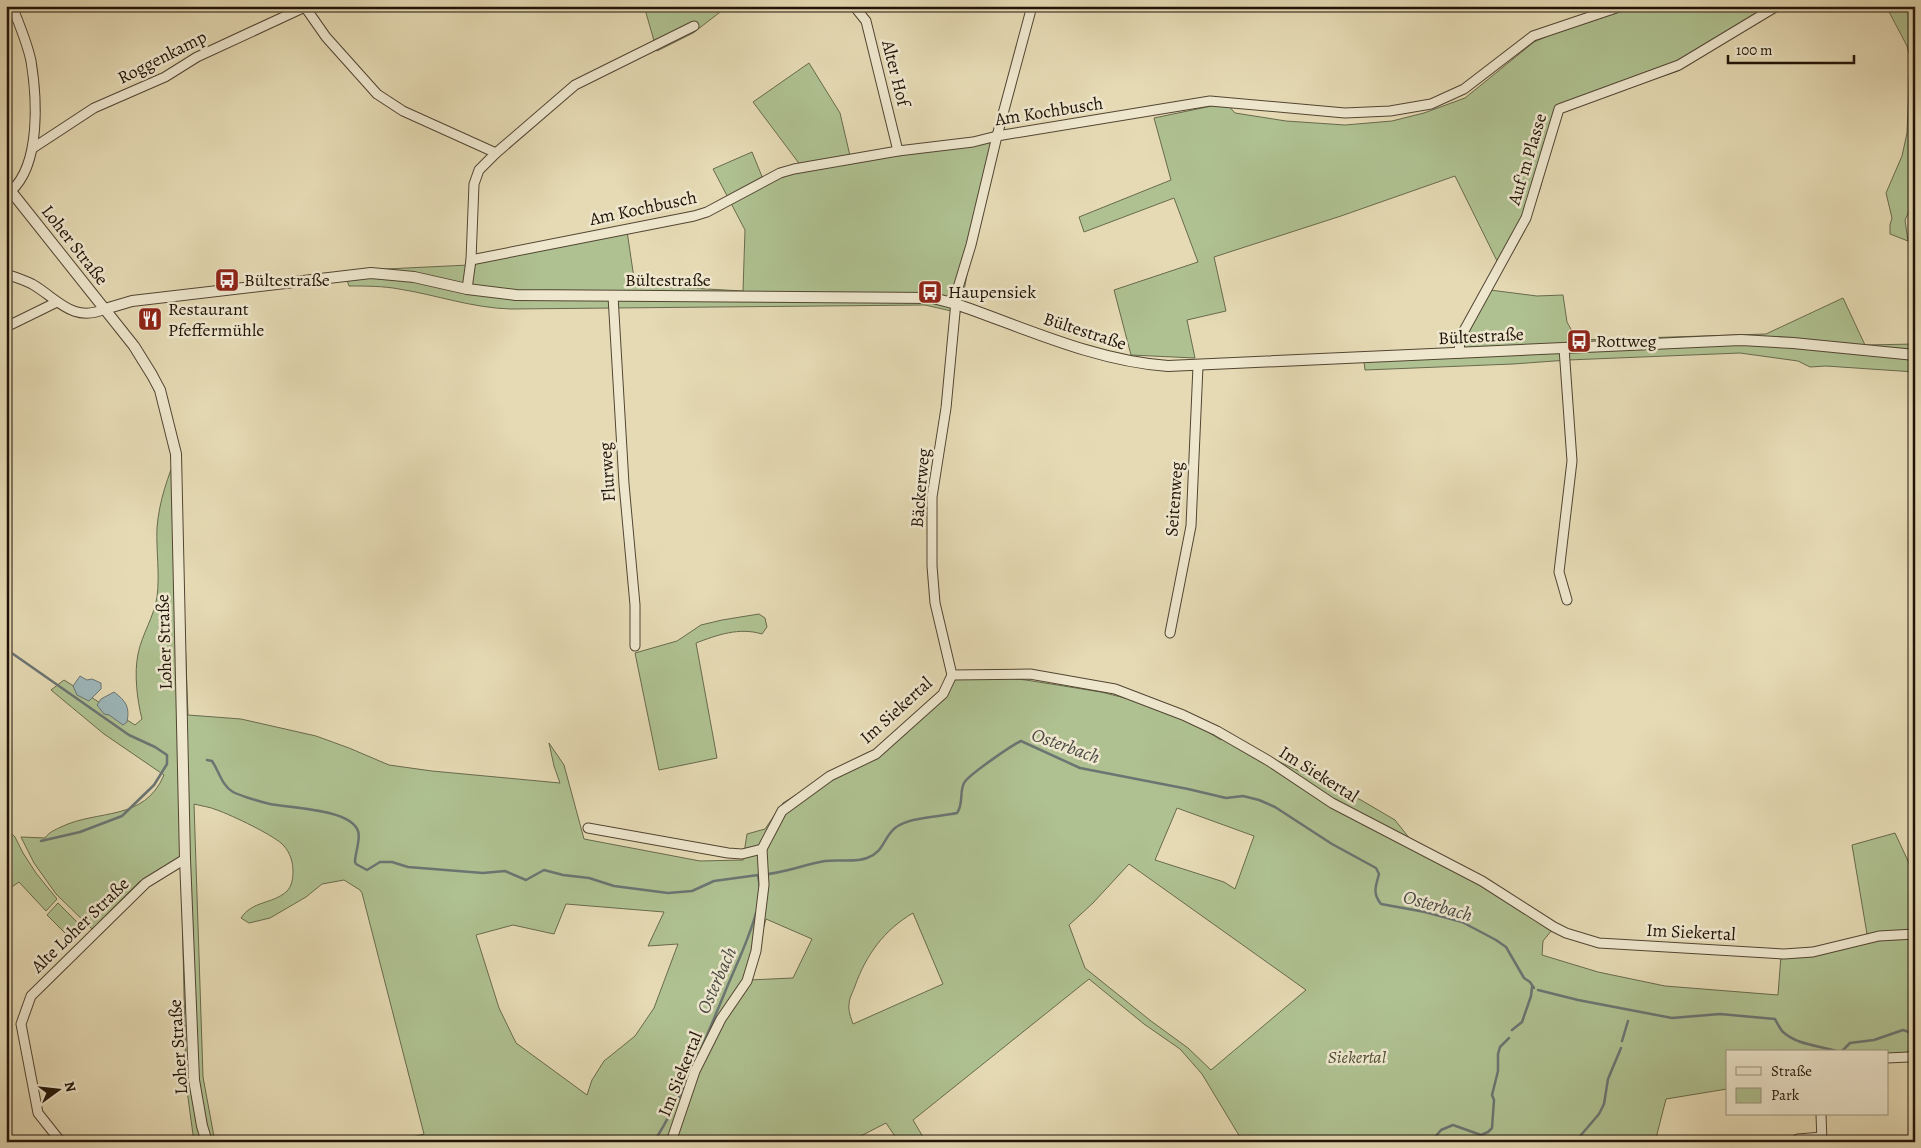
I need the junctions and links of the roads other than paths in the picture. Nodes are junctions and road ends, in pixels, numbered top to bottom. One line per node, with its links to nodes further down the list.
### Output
1 (12, 6): 8 (street, Loher Straße)
2 (854, 6): 9 (street, Alter Hof)
3 (1032, 6): 7 (street)
4 (1622, 6): 7 (street, Am Kochbusch)
5 (1777, 6): 21 (street, Auf'm Plasse)
6 (694, 26): 10 (street)
7 (997, 136): 9 (street, Am Kochbusch); 17 (street)
8 (33, 148): 10 (street, Roggenkamp); 11 (street, Loher Straße)
9 (898, 151): 12 (street, Am Kochbusch)
10 (496, 153): 12 (street)
11 (9, 188): 18 (street, Loher Straße)
12 (471, 260): 14 (street)
13 (6, 274): 16 (street)
14 (467, 290): 15 (street, Bültestraße); 18 (street, Bültestraße)
15 (613, 296): 17 (street, Bültestraße); 26 (street, Flurweg)
16 (58, 302): 18 (street); 19 (street)
17 (956, 304): 23 (street, Bültestraße); 27 (street, Bäckerweg)
18 (105, 309): 30 (street, Loher Straße)
19 (6, 327)
20 (1564, 348): 21 (street, Bültestraße); 22 (street, Bültestraße); 24 (street)
21 (1459, 353): 23 (street, Bültestraße)
22 (1915, 354)
23 (1198, 366): 25 (street, Seitenweg)
24 (1567, 600)
25 (1170, 633)
26 (635, 646)
27 (952, 675): 29 (street, Im Siekertal); 31 (street, Im Siekertal)
28 (588, 828): 29 (street)
29 (762, 849): 38 (street, Im Siekertal)
30 (185, 859): 36 (street, Alte Loher Straße); 37 (street, Loher Straße)
31 (1915, 934)
32 (1888, 1058): 33 (street)
33 (1909, 1058)
34 (1821, 1116): 35 (street)
35 (1822, 1140): 39 (street)
36 (61, 1142)
37 (207, 1142)
38 (671, 1142)
39 (1793, 1142)

